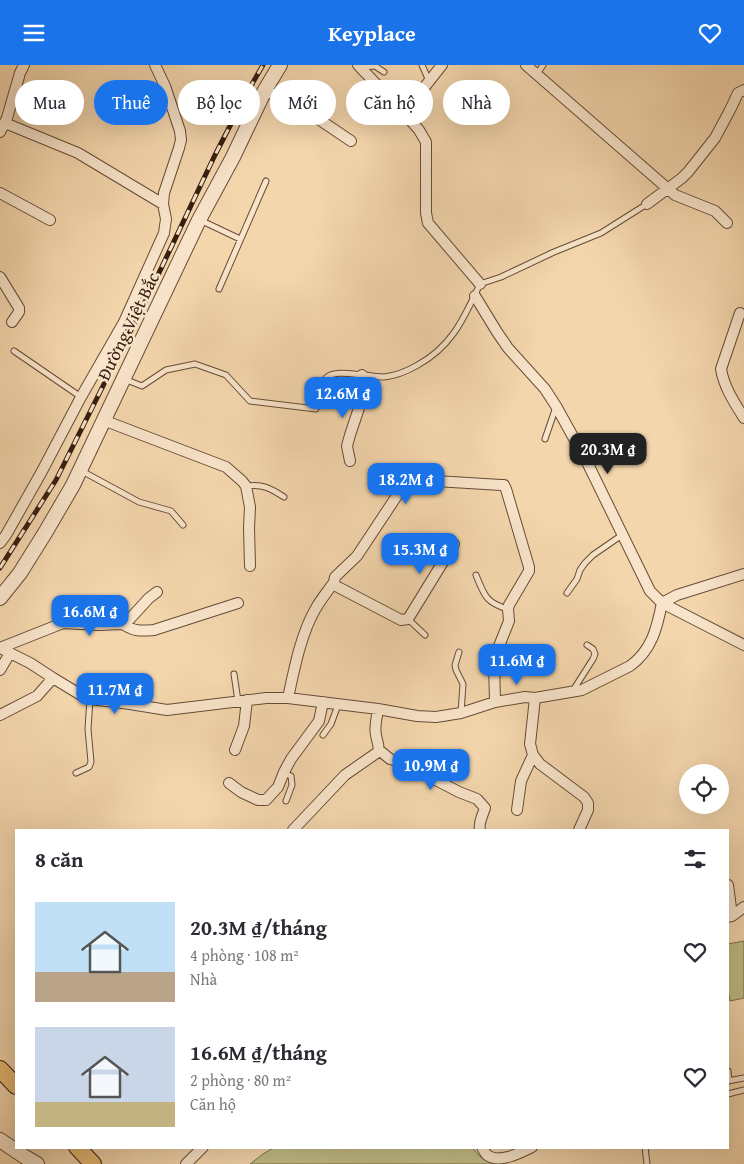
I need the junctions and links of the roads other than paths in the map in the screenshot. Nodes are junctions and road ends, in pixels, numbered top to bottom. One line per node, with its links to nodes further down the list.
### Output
1 (24, 65): 17 (street)
2 (155, 65): 22 (street)
3 (280, 65): 14 (street, Đường Việt Bắc)
4 (422, 65): 12 (lane)
5 (442, 65): 13 (street)
6 (526, 65): 10 (street)
7 (543, 65): 10 (lane)
8 (359, 66): 9 (lane); 11 (street)
9 (384, 72)
10 (537, 74): 20 (street)
11 (372, 80)
12 (429, 80)
13 (430, 80)
14 (265, 90): 18 (street); 25 (street, Đường Việt Bắc)
15 (744, 90): 20 (street)
16 (415, 125): 29 (street)
17 (2, 127): 22 (street)
18 (351, 141)
19 (266, 181): 27 (lane)
20 (668, 188): 23 (street); 26 (street)
21 (0, 193): 24 (street)
22 (163, 204): 37 (street)
23 (647, 204): 29 (lane)
24 (50, 220)
25 (199, 220): 27 (lane); 36 (street, Đường Việt Bắc)
26 (727, 223)
27 (240, 239): 30 (lane)
28 (0, 277): 33 (street)
29 (480, 284): 31 (lane)
30 (219, 289)
31 (474, 296): 35 (lane); 38 (street)
32 (740, 313): 39 (street)
33 (12, 322)
34 (14, 351): 37 (lane)
35 (362, 375): 36 (lane); 42 (street)
36 (123, 379): 40 (street, Đường Việt Bắc)
37 (81, 397): 48 (street)
38 (556, 406): 41 (lane); 47 (street)
39 (744, 418)
40 (104, 420): 43 (street, Đường Việt Bắc); 44 (street)
41 (546, 439)
42 (350, 461)
43 (80, 469): 46 (lane); 56 (street, Đường Việt Bắc)
44 (246, 486): 45 (lane); 50 (street)
45 (284, 497)
46 (183, 525)
47 (622, 534): 55 (lane); 58 (street)
48 (0, 543)
49 (454, 544): 60 (street)
50 (250, 566)
51 (476, 575): 59 (lane)
52 (744, 575): 58 (street)
53 (334, 582): 59 (street); 60 (street); 72 (street)
54 (156, 592): 61 (street)
55 (567, 593)
56 (0, 598)
57 (238, 603): 61 (street)
58 (662, 603): 64 (street); 70 (street)
59 (508, 609): 76 (street)
60 (408, 619): 62 (lane)
61 (123, 625): 65 (street)
62 (425, 635)
63 (587, 645): 70 (lane)
64 (744, 645)
65 (3, 649): 67 (street); 69 (street)
66 (459, 652): 79 (lane)
67 (0, 670)
68 (234, 674): 74 (lane)
69 (53, 678): 73 (street); 80 (street)
70 (572, 692): 71 (street)
71 (535, 697): 76 (street); 84 (street)
72 (288, 698): 74 (street); 75 (street)
73 (90, 699): 74 (street); 86 (lane)
74 (242, 701): 83 (street)
75 (323, 702): 77 (street); 85 (street)
76 (495, 702): 79 (street)
77 (338, 704): 78 (street); 81 (lane)
78 (378, 709): 79 (street); 82 (street)
79 (461, 713)
80 (0, 715)
81 (323, 735)
82 (379, 749): 90 (street); 91 (street)
83 (235, 750)
84 (533, 755): 89 (street); 92 (street)
85 (284, 772): 87 (street); 88 (lane)
86 (76, 773)
87 (229, 783)
88 (286, 801)
89 (517, 811)
90 (294, 829)
91 (480, 829)
92 (579, 829)
93 (729, 901): 95 (street)
94 (744, 907): 95 (street)
95 (730, 917)
96 (0, 1069): 98 (main road)
97 (741, 1078): 99 (lane)
98 (15, 1085)
99 (742, 1091): 100 (lane)
100 (729, 1094)
101 (0, 1141): 107 (street)
102 (79, 1149): 108 (main road)
103 (201, 1149): 109 (street)
104 (483, 1149): 105 (street)
105 (528, 1149)
106 (645, 1149): 110 (lane)
107 (28, 1162)
108 (93, 1164)
109 (186, 1164)
110 (647, 1164)

